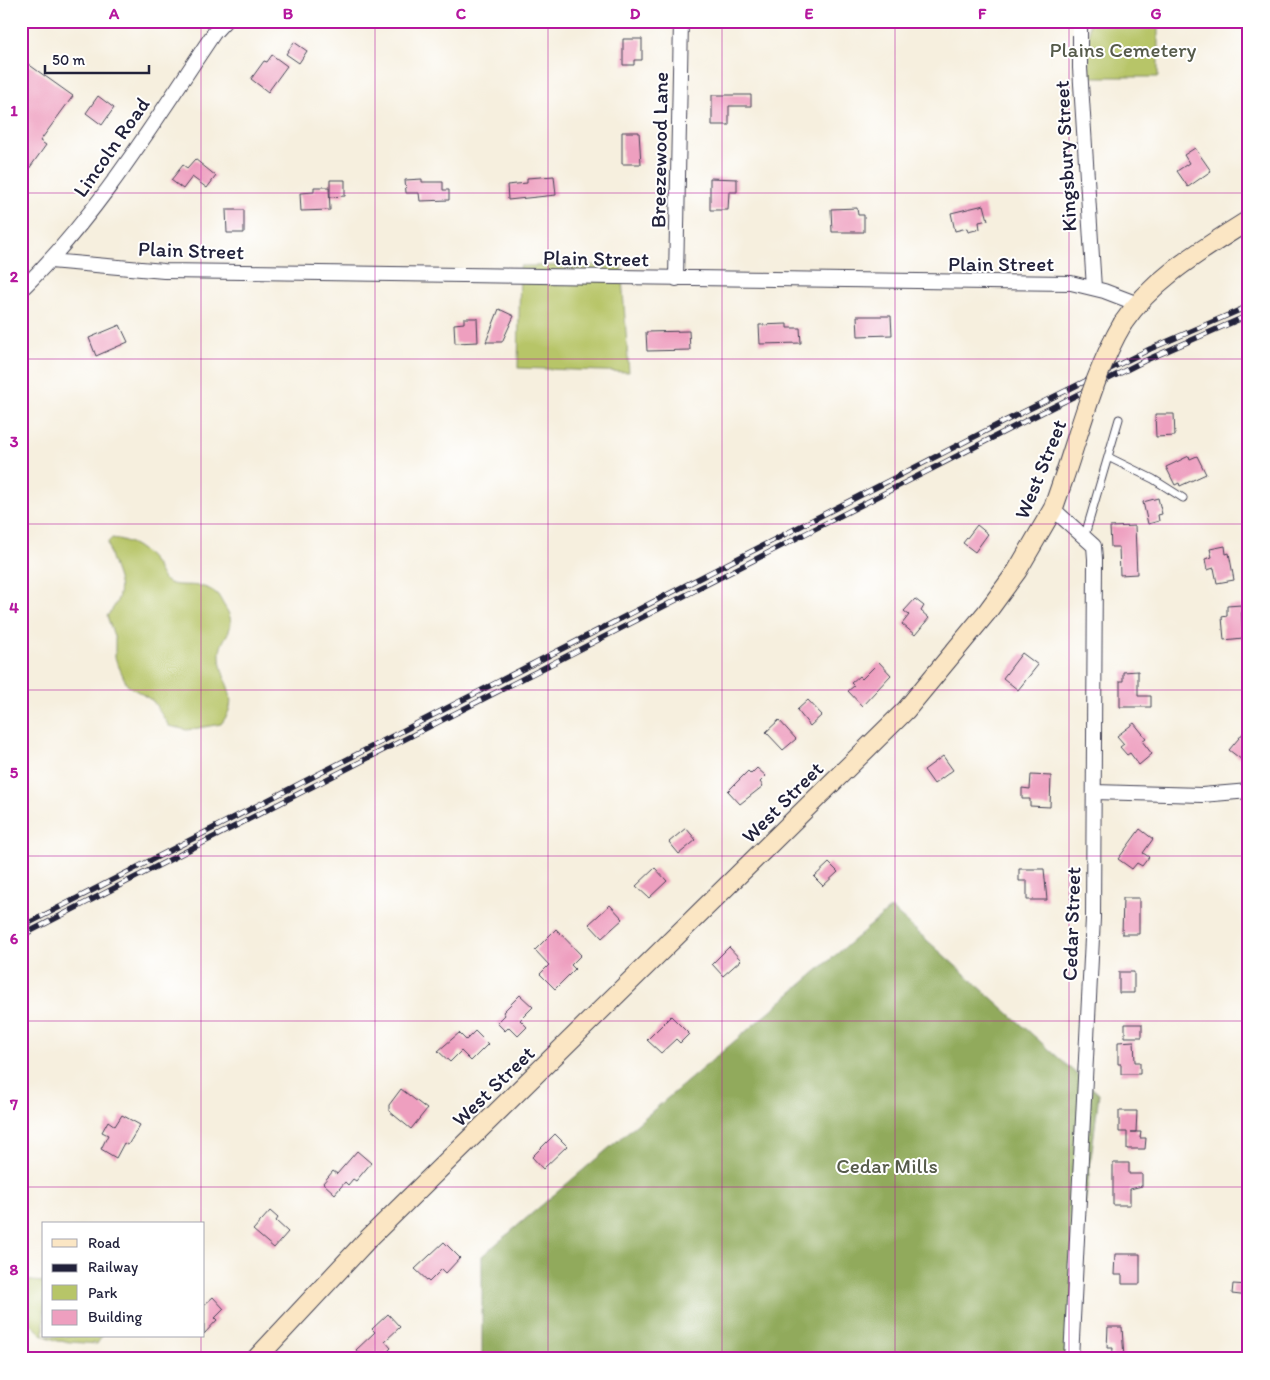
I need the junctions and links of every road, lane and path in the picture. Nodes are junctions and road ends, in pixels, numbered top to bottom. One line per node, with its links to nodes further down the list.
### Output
1 (225, 21): 5 (street, Lincoln Road)
2 (681, 21): 6 (street, Breezewood Lane)
3 (1080, 21): 7 (street, Kingsbury Street)
4 (1249, 220): 9 (main road, West Street)
5 (50, 261): 6 (street, Plain Street); 8 (street, Lincoln Road)
6 (676, 279): 7 (street, Plain Street)
7 (1094, 288): 9 (street, Plain Street)
8 (21, 290)
9 (1138, 304): 13 (main road, West Street, bridge)
10 (1119, 419): 11 (lane)
11 (1108, 457): 12 (lane); 14 (lane)
12 (1183, 498)
13 (1053, 509): 14 (street, Cedar Street); 17 (main road, West Street)
14 (1085, 535): 16 (street, Cedar Street)
15 (1249, 791): 16 (street)
16 (1094, 792): 18 (street, Cedar Street)
17 (256, 1359)
18 (1071, 1359)

